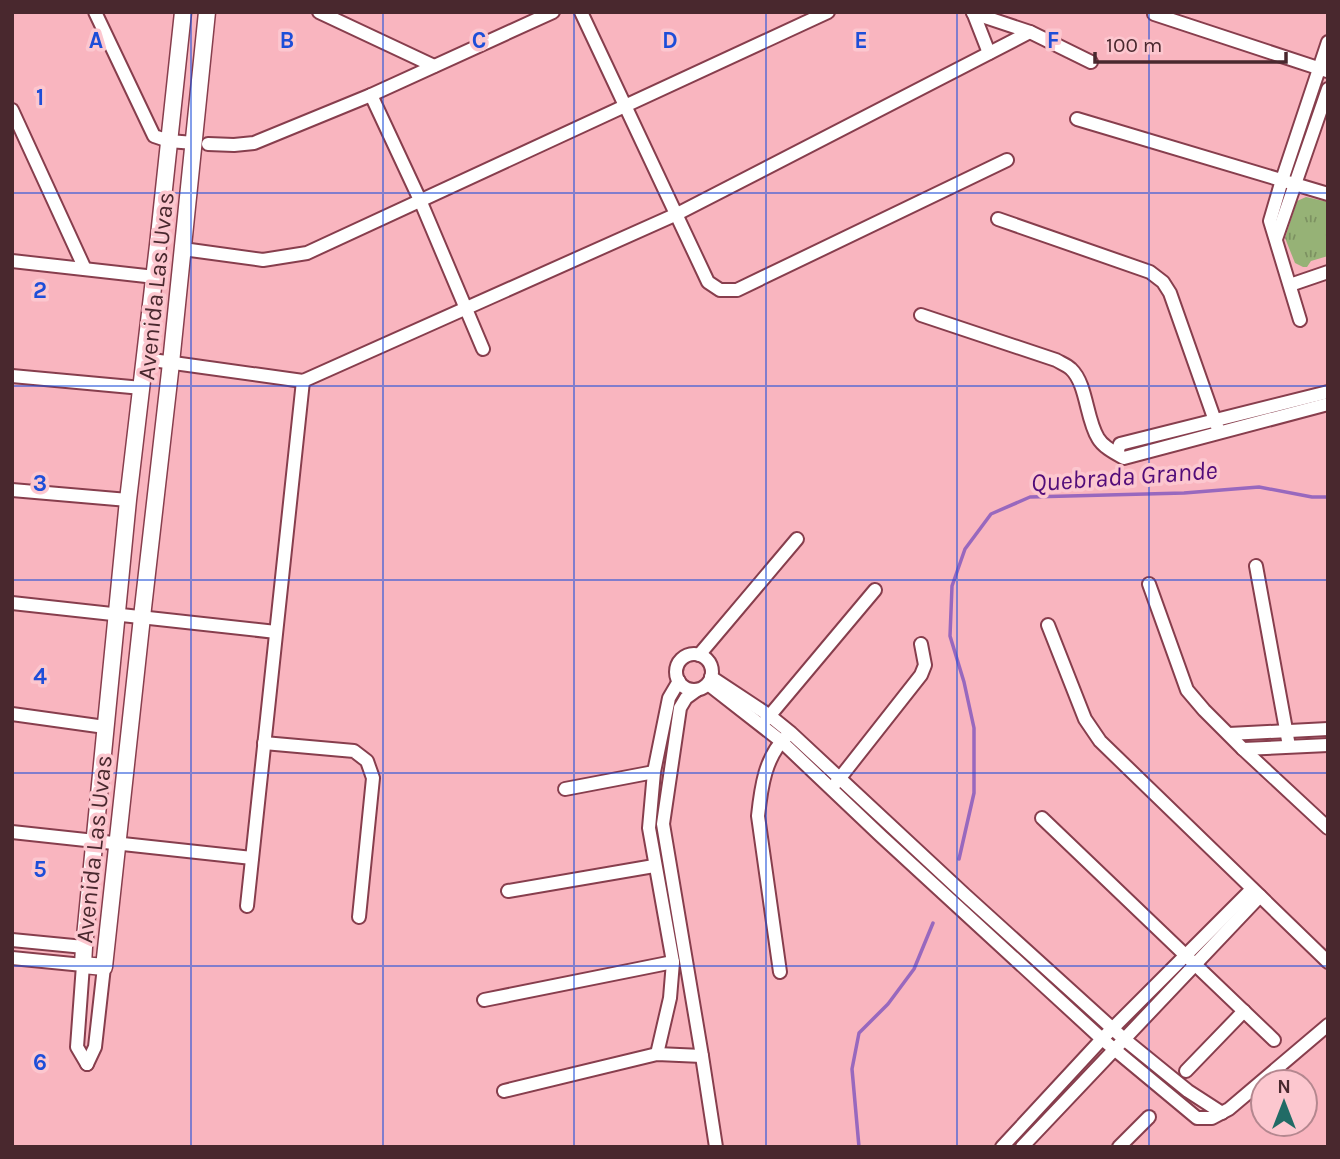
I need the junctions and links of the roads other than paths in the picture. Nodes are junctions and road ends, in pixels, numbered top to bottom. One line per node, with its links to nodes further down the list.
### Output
1 (95, 12): 21 (street)
2 (183, 12): 21 (street, Avenida Las Uvas)
3 (207, 12): 22 (street, Avenida Las Uvas)
4 (319, 12): 14 (street)
5 (553, 12): 14 (street)
6 (581, 12): 18 (street)
7 (828, 12): 18 (street)
8 (973, 12): 10 (street); 12 (street)
9 (1154, 14): 15 (street)
10 (1030, 32): 12 (street); 13 (street)
11 (1328, 42): 15 (street)
12 (989, 53): 28 (street)
13 (1091, 62)
14 (434, 66): 17 (street)
15 (1324, 70): 24 (street)
16 (1328, 89): 25 (street)
17 (371, 95): 22 (street); 27 (street)
18 (625, 106): 27 (street); 28 (street)
19 (12, 110): 33 (street)
20 (1077, 119): 24 (street)
21 (169, 141): 22 (street); 35 (street, Avenida Las Uvas)
22 (201, 143): 31 (street, Avenida Las Uvas)
23 (1007, 160): 28 (street)
24 (1282, 180): 25 (street); 30 (street)
25 (1295, 185): 26 (street); 30 (street)
26 (1328, 194)
27 (420, 200): 31 (street); 37 (street)
28 (677, 214): 37 (street)
29 (998, 219): 48 (street)
30 (1276, 239): 36 (street)
31 (183, 249): 42 (street, Avenida Las Uvas)
32 (12, 261): 33 (street)
33 (85, 269): 35 (street)
34 (1328, 272): 36 (street)
35 (155, 277): 41 (street, Avenida Las Uvas)
36 (1290, 285): 39 (street)
37 (466, 307): 40 (street); 44 (street)
38 (921, 315): 48 (street)
39 (1300, 320)
40 (483, 349)
41 (145, 359): 42 (street); 45 (street, Avenida Las Uvas)
42 (171, 363): 44 (street); 57 (street, Avenida Las Uvas)
43 (12, 376): 45 (street)
44 (303, 381): 59 (street)
45 (142, 388): 50 (street, Avenida Las Uvas)
46 (1328, 392): 48 (street)
47 (1328, 404): 48 (street)
48 (1217, 426)
49 (12, 490): 50 (street)
50 (128, 500): 56 (street, Avenida Las Uvas)
51 (797, 539): 61 (street)
52 (1256, 566): 68 (street)
53 (1149, 584): 69 (street)
54 (875, 590): 65 (street)
55 (12, 603): 56 (street)
56 (117, 614): 57 (street); 66 (street, Avenida Las Uvas)
57 (142, 617): 59 (street); 85 (street, Avenida Las Uvas)
58 (1048, 625): 89 (street)
59 (276, 632): 71 (street)
60 (921, 644): 76 (street)
61 (699, 655): 62 (street); 63 (street)
62 (679, 681): 63 (street); 75 (street)
63 (705, 683): 65 (street); 111 (street)
64 (12, 715): 66 (street)
65 (766, 720): 70 (street)
66 (105, 727): 84 (street, Avenida Las Uvas)
67 (1328, 729): 68 (street)
68 (1287, 731): 69 (street); 73 (street)
69 (1229, 734): 74 (street)
70 (786, 737): 76 (street); 77 (street); 100 (street)
71 (264, 743): 86 (street); 91 (street)
72 (1328, 745): 73 (street)
73 (1289, 746): 74 (street)
74 (1243, 749): 82 (street)
75 (654, 772): 78 (street); 87 (street)
76 (840, 778): 77 (street); 79 (street)
77 (831, 788): 80 (street)
78 (565, 789)
79 (872, 808): 80 (street); 105 (street)
80 (862, 818): 106 (street)
81 (1042, 818): 95 (street)
82 (1328, 828)
83 (12, 832): 84 (street)
84 (95, 841): 85 (street); 93 (street, Avenida Las Uvas)
85 (117, 844): 86 (street); 99 (street, Avenida Las Uvas)
86 (252, 858): 90 (street)
87 (654, 866): 88 (street); 96 (street)
88 (508, 891)
89 (1256, 893): 95 (street); 97 (street)
90 (247, 906)
91 (359, 917)
92 (12, 940): 93 (street)
93 (84, 947): 98 (street, Avenida Las Uvas)
94 (12, 958): 98 (street)
95 (1190, 960): 101 (street); 103 (street)
96 (673, 962): 102 (street); 110 (street)
97 (1328, 962)
98 (82, 965): 99 (street, Avenida Las Uvas); 99 (street)
99 (104, 967)
100 (780, 972)
101 (1152, 999): 105 (street); 107 (street)
102 (484, 1000)
103 (1244, 1011): 108 (street); 112 (street)
104 (1328, 1025): 114 (street)
105 (1113, 1028): 106 (street); 107 (street)
106 (1102, 1039): 109 (street); 116 (street)
107 (1124, 1039): 109 (street); 114 (street)
108 (1274, 1040)
109 (1114, 1050): 114 (street); 117 (street)
110 (657, 1054): 111 (street); 113 (street)
111 (702, 1056): 118 (street)
112 (1186, 1071)
113 (504, 1091)
114 (1222, 1114)
115 (1149, 1117): 120 (street)
116 (1015, 1133): 117 (street); 119 (street)
117 (1026, 1146)
118 (716, 1147)
119 (1002, 1147)
120 (1119, 1147)

